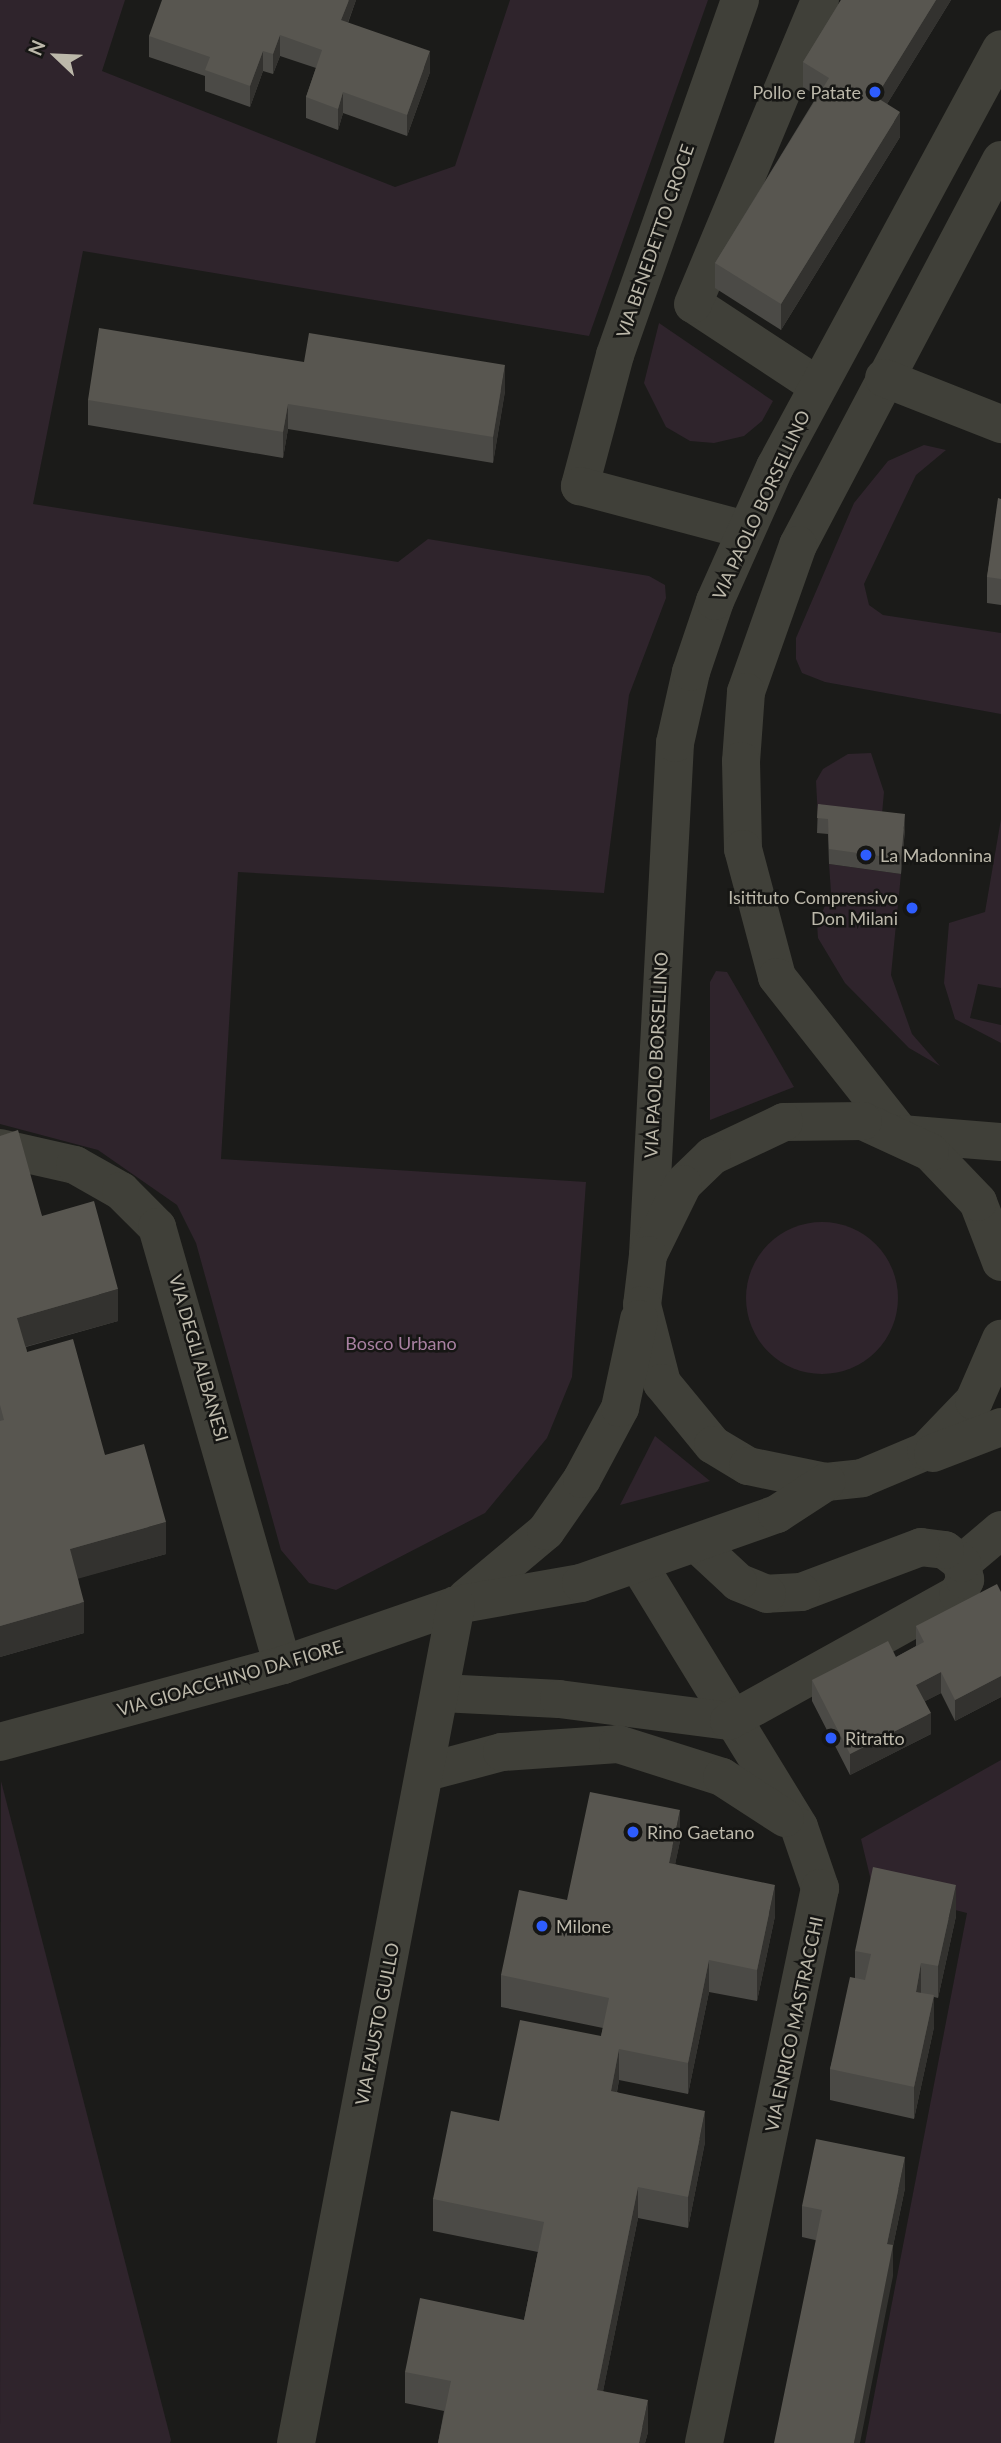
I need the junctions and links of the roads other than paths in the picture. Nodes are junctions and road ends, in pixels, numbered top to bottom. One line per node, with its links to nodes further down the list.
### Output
1 (740, 0): 8 (street, VIA BENEDETTO CROCE)
2 (820, 0): 6 (street)
3 (1001, 49): 6 (street, VIA PAOLO BORSELLINO)
4 (1001, 160): 5 (street)
5 (884, 378): 7 (street); 9 (street)
6 (818, 386): 8 (street, VIA PAOLO BORSELLINO)
7 (1001, 424)
8 (745, 530): 12 (street, VIA PAOLO BORSELLINO)
9 (901, 1134): 10 (street); 12 (street); 13 (street)
10 (1001, 1142)
11 (0, 1148): 24 (street, VIA DEGLI ALBANESI)
12 (648, 1255): 14 (street, VIA PAOLO BORSELLINO)
13 (1001, 1262)
14 (642, 1305): 18 (street); 23 (street)
15 (1001, 1339): 17 (street)
16 (1001, 1427): 17 (street)
17 (895, 1467): 18 (street)
18 (826, 1482): 20 (street)
19 (1001, 1530): 21 (street)
20 (698, 1545): 21 (street); 22 (street)
21 (962, 1563): 26 (street)
22 (638, 1564): 23 (street); 26 (street, VIA ENRICO MASTRACCHI)
23 (456, 1605): 24 (street, VIA GIOACCHINO DA FIORE); 25 (street, VIA FAUSTO GULLO)
24 (283, 1665): 27 (street, VIA GIOACCHINO DA FIORE)
25 (441, 1693): 26 (street); 28 (street, VIA FAUSTO GULLO)
26 (729, 1721): 29 (street, VIA ENRICO MASTRACCHI)
27 (0, 1742)
28 (427, 1772): 29 (street); 30 (street, VIA FAUSTO GULLO)
29 (799, 1827): 31 (street, VIA ENRICO MASTRACCHI)
30 (296, 2443)
31 (704, 2443)

